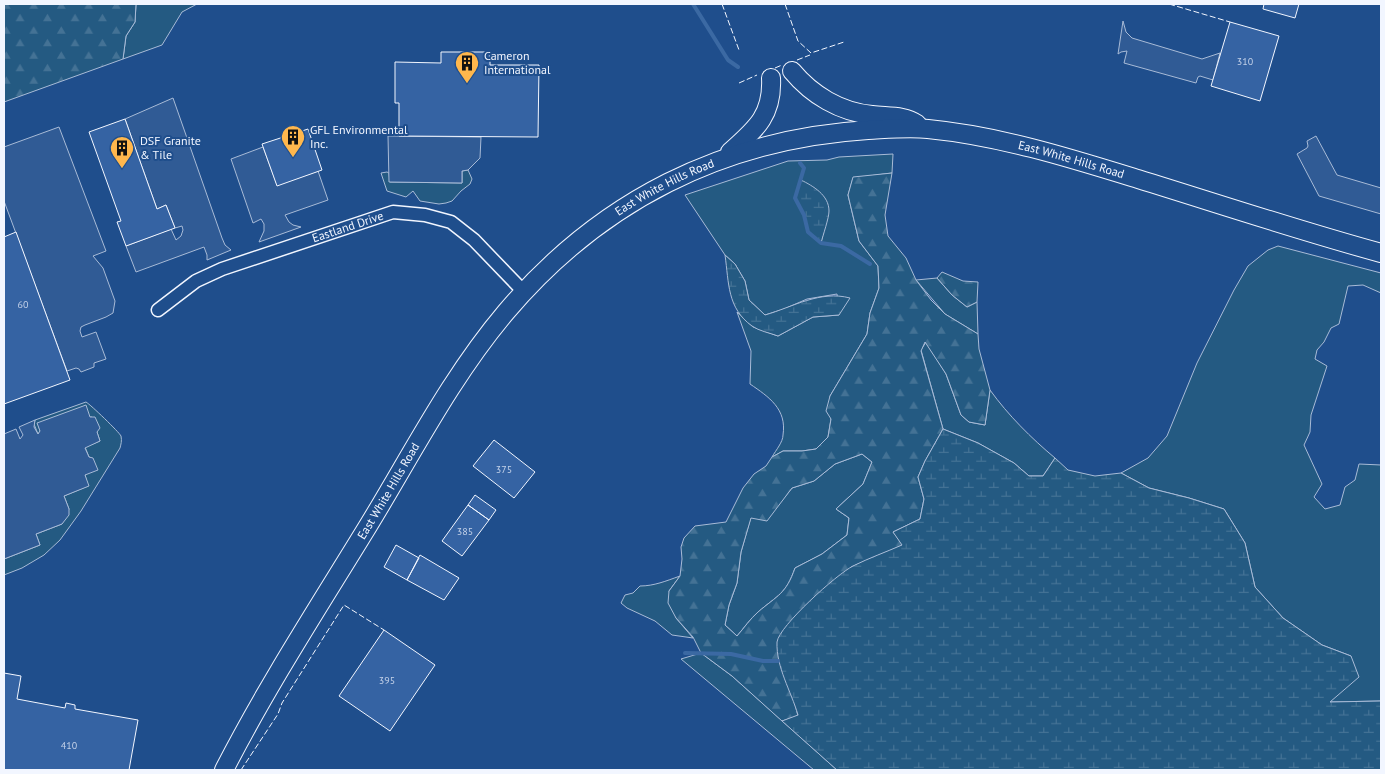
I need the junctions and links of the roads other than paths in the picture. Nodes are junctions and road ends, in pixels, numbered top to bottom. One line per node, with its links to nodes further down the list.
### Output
1 (792, 71): 3 (main road)
2 (771, 78): 4 (main road)
3 (924, 128): 4 (main road, East White Hills Road); 5 (main road, East White Hills Road)
4 (724, 158): 6 (main road, East White Hills Road)
5 (1381, 253)
6 (524, 292): 7 (street, Eastland Drive); 8 (main road, East White Hills Road)
7 (158, 310)
8 (224, 770)

